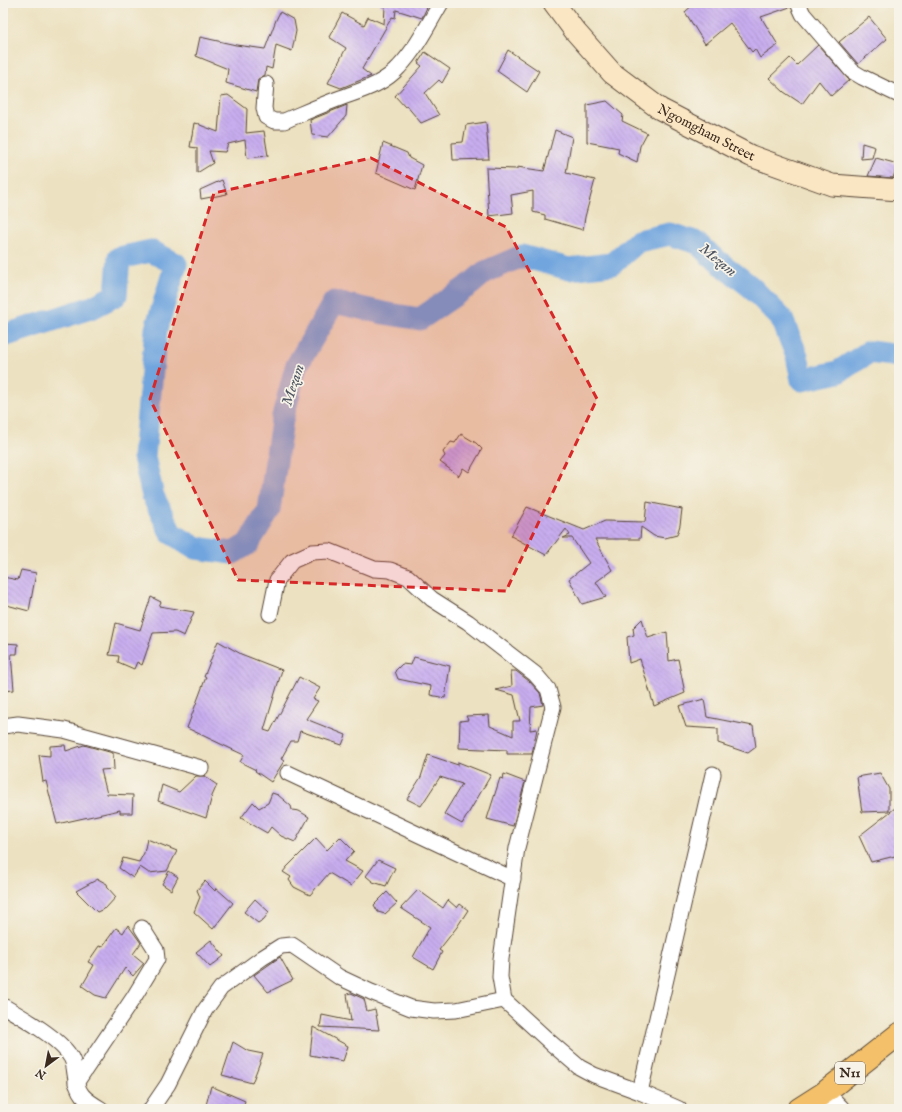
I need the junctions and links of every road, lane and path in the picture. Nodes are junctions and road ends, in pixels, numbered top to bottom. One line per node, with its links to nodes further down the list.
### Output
1 (441, 3): 4 (street)
2 (554, 3): 6 (main road, Ngomgham Street)
3 (798, 3): 5 (street)
4 (266, 84)
5 (899, 95)
6 (899, 190)
7 (270, 614): 12 (street)
8 (3, 726): 9 (street)
9 (201, 768)
10 (288, 773): 12 (street)
11 (713, 774): 18 (street)
12 (514, 879): 14 (street)
13 (142, 928): 17 (street)
14 (504, 1000): 18 (street); 21 (street)
15 (3, 1006): 17 (street)
16 (899, 1034): 19 (highway, N11)
17 (76, 1083): 20 (street)
18 (640, 1092): 22 (street)
19 (824, 1093): 23 (highway, N11); 24 (street)
20 (101, 1109)
21 (151, 1109)
22 (678, 1109)
23 (800, 1109)
24 (840, 1109)

